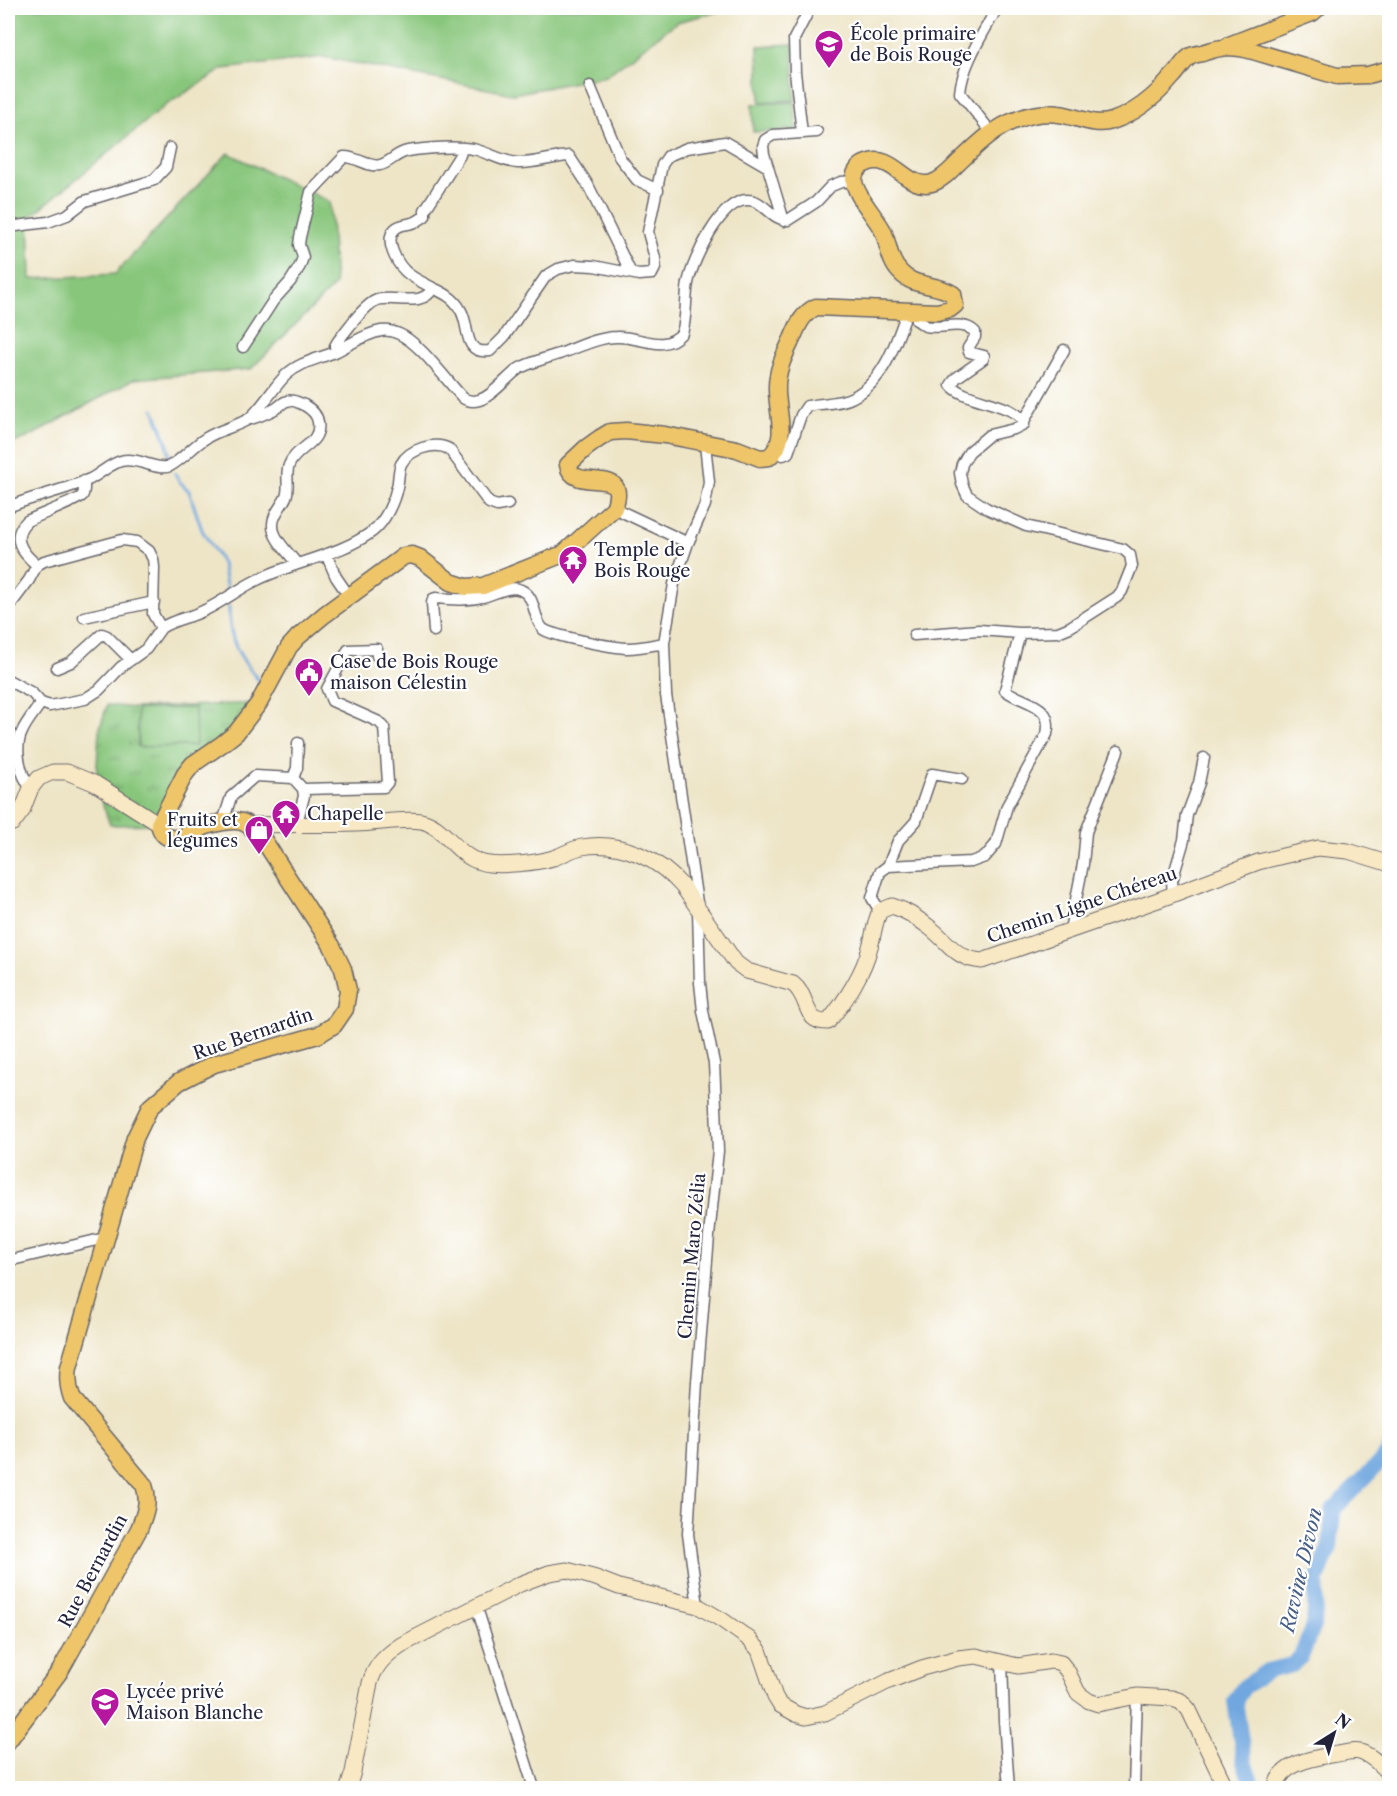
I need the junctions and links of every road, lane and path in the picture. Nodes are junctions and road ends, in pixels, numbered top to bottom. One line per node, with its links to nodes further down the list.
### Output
1 (810, 8): 8 (street)
2 (997, 8): 9 (street)
3 (1318, 8): 4 (main road)
4 (1251, 44): 5 (main road); 9 (main road)
5 (1389, 69)
6 (590, 86): 14 (street)
7 (817, 132): 8 (street)
8 (802, 133): 12 (street)
9 (992, 133): 13 (main road)
10 (170, 148): 16 (street)
11 (462, 148): 17 (street); 18 (street); 20 (street)
12 (768, 167): 14 (street); 15 (street)
13 (854, 181): 15 (street); 19 (main road)
14 (658, 190): 17 (street)
15 (784, 220): 22 (street)
16 (8, 227)
17 (631, 273): 18 (street)
18 (433, 288): 22 (street)
19 (912, 312): 24 (street); 26 (street); 26 (main road)
20 (243, 347)
21 (1064, 350): 24 (street)
22 (336, 351): 23 (street)
23 (249, 419): 27 (street); 33 (street)
24 (1024, 421): 41 (street)
25 (705, 444): 26 (main road); 30 (main road); 31 (street, Chemin Maro Zélia)
26 (775, 452)
27 (84, 481): 29 (street); 34 (street)
28 (508, 504): 32 (street)
29 (8, 507)
30 (614, 508): 31 (street); 35 (main road)
31 (688, 543): 43 (street, Chemin Maro Zélia)
32 (326, 554): 33 (street); 35 (street)
33 (297, 564): 39 (street)
34 (37, 565): 36 (street); 37 (street)
35 (349, 596): 59 (main road)
36 (154, 602): 38 (street); 39 (street)
37 (8, 608)
38 (84, 617)
39 (161, 628): 45 (street)
40 (434, 631): 43 (street)
41 (1020, 633): 42 (street); 62 (street)
42 (914, 635)
43 (664, 643): 64 (street, Chemin Maro Zélia)
44 (377, 656): 55 (street)
45 (131, 660): 46 (street); 48 (street)
46 (57, 668)
47 (8, 680): 48 (street)
48 (41, 703): 54 (street)
49 (298, 743): 52 (street)
50 (1118, 752): 66 (street)
51 (1204, 758): 63 (street)
52 (293, 778): 55 (street); 56 (street)
53 (962, 778): 62 (street)
54 (31, 788): 58 (street); 59 (street)
55 (303, 789): 57 (street)
56 (223, 822): 59 (main road); 60 (main road)
57 (297, 823): 60 (street); 64 (street)
58 (8, 824)
59 (159, 825)
60 (247, 825): 67 (main road, Rue Bernardin)
61 (1389, 864): 63 (street, Chemin Ligne Chéreau)
62 (888, 866): 65 (street)
63 (1173, 894): 66 (street, Chemin Ligne Chéreau)
64 (698, 909): 65 (street); 70 (street, Chemin Maro Zélia)
65 (880, 911): 66 (street, Chemin Ligne Chéreau)
66 (1070, 930)
67 (105, 1238): 68 (street); 73 (main road, Rue Bernardin)
68 (8, 1261)
69 (476, 1605): 70 (street); 75 (street); 76 (street)
70 (698, 1606): 71 (street)
71 (1002, 1661): 72 (street); 77 (street)
72 (1137, 1696): 78 (street); 79 (street)
73 (8, 1741)
74 (1389, 1775): 80 (street)
75 (348, 1788)
76 (534, 1788)
77 (1009, 1788)
78 (1134, 1788)
79 (1226, 1788)
80 (1275, 1788)

